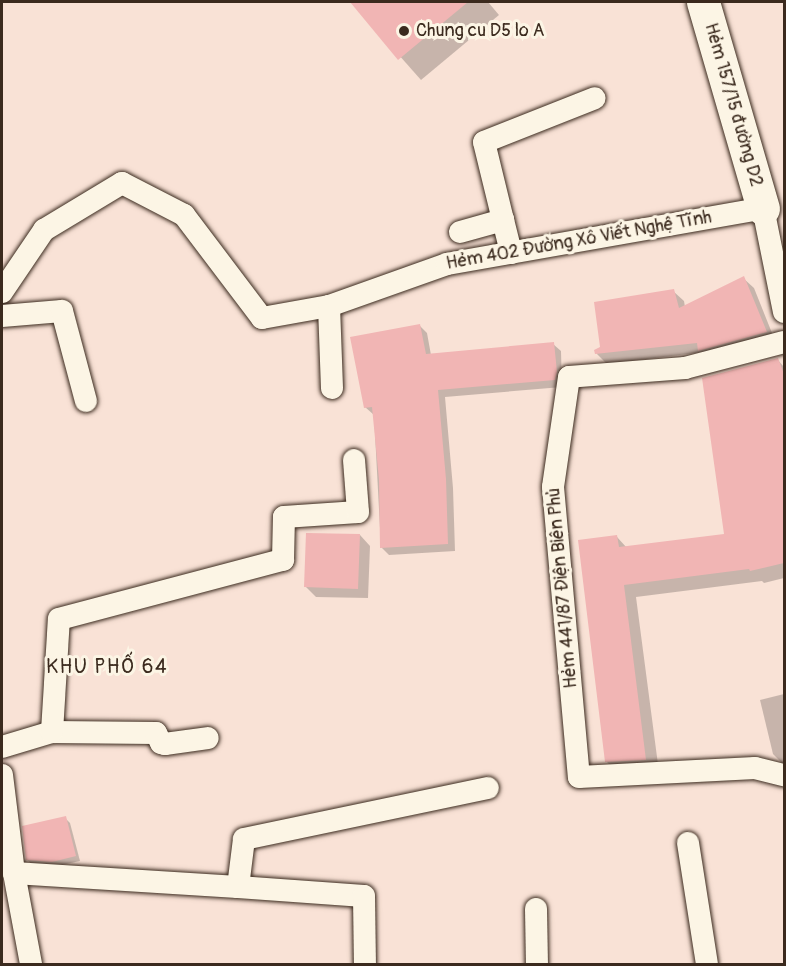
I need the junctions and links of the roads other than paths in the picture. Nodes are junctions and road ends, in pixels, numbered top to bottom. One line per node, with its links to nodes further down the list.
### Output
1 (703, 2): 3 (street, Hẻm 157/15 đường D2)
2 (595, 98): 4 (lane)
3 (763, 208): 6 (lane, Hẻm 402 Đường Xô Viết Nghệ Tĩnh); 9 (lane)
4 (503, 220): 5 (lane); 6 (lane)
5 (460, 232)
6 (511, 253): 8 (lane, Hẻm 402 Đường Xô Viết Nghệ Tĩnh)
7 (2, 292): 8 (lane, Hẻm 402 Đường Xô Viết Nghệ Tĩnh)
8 (329, 306): 12 (lane)
9 (784, 312)
10 (2, 316): 13 (lane)
11 (784, 342): 19 (lane, Hẻm 441/87 Điện Biên Phủ)
12 (332, 388)
13 (86, 401)
14 (354, 460): 15 (lane)
15 (52, 732): 16 (lane); 17 (lane)
16 (208, 738)
17 (2, 747)
18 (2, 775): 22 (lane)
19 (784, 775)
20 (488, 788): 23 (lane)
21 (688, 843): 28 (lane)
22 (14, 873): 23 (lane); 25 (lane)
23 (238, 888): 26 (lane)
24 (536, 909): 27 (lane)
25 (31, 964)
26 (365, 964)
27 (537, 964)
28 (706, 964)

